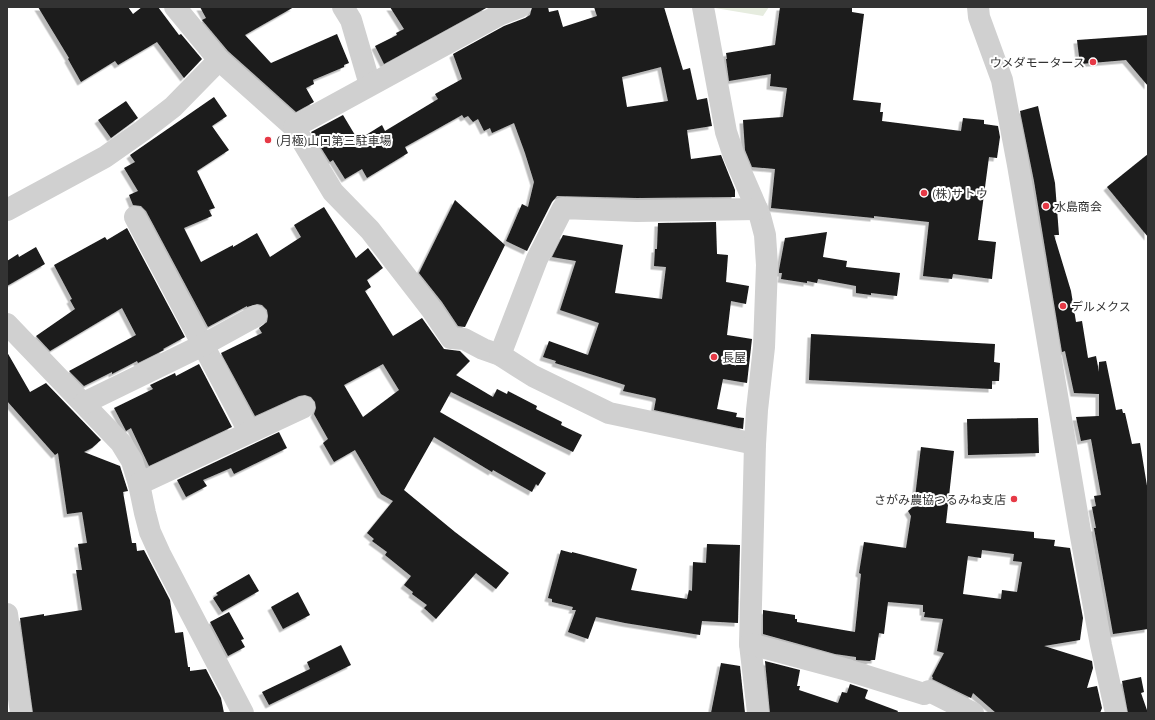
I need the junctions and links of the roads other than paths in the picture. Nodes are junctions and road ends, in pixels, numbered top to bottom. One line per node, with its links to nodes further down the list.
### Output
1 (175, 7): 6 (street)
2 (343, 7): 7 (street)
3 (520, 7): 7 (street)
4 (703, 7): 9 (street)
5 (978, 7): 27 (street)
6 (218, 60): 8 (street); 10 (street)
7 (370, 85): 8 (street)
8 (294, 127): 15 (street)
9 (757, 209): 15 (street); 19 (street)
10 (7, 210)
11 (135, 217): 14 (street)
12 (256, 316): 14 (street)
13 (7, 324): 16 (street)
14 (203, 345): 16 (street); 18 (street)
15 (500, 355): 19 (street)
16 (84, 403): 20 (street)
17 (304, 407): 20 (street)
18 (245, 424)
19 (756, 444): 22 (street)
20 (139, 484): 24 (street)
21 (7, 614): 23 (street)
22 (750, 644): 25 (street); 26 (street)
23 (21, 713)
24 (244, 713)
25 (758, 713)
26 (973, 713)
27 (1116, 713)

